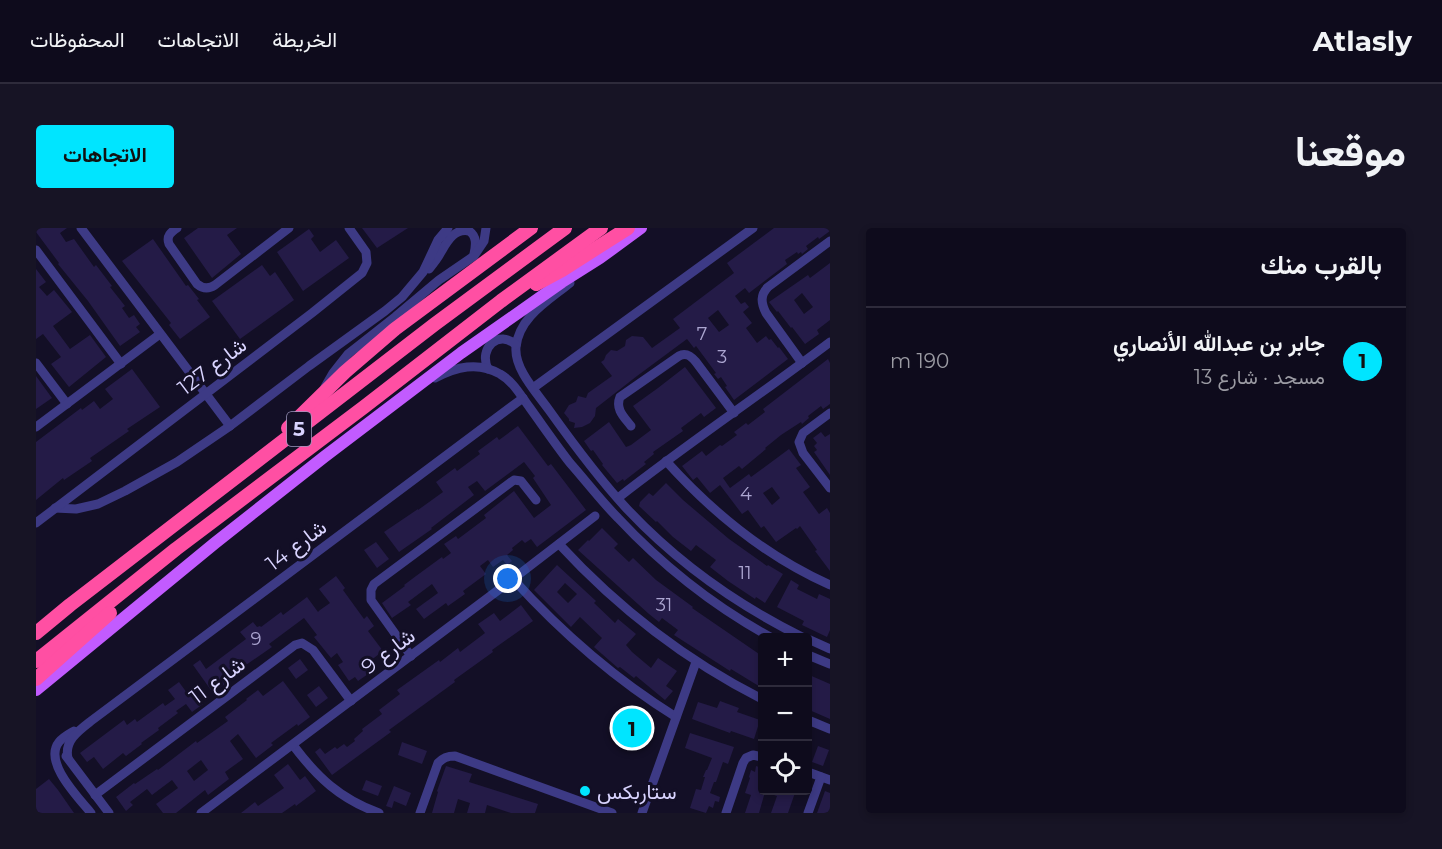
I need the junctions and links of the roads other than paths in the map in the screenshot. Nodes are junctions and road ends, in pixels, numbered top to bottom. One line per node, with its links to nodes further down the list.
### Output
1 (177, 228): 2 (street)
2 (289, 228)
3 (349, 228): 28 (street, شارع 127)
4 (448, 228): 17 (street)
5 (486, 228): 15 (street)
6 (531, 228): 29 (highway, 5)
7 (565, 228): 37 (highway, 5)
8 (601, 228): 18 (highway, 5)
9 (628, 228): 18 (highway)
10 (641, 228): 16 (main road)
11 (753, 228): 26 (street)
12 (86, 230): 19 (street)
13 (830, 241): 23 (street)
14 (36, 250): 24 (street)
15 (474, 256): 17 (street); 29 (street)
16 (600, 258): 21 (street); 27 (main road)
17 (417, 280): 35 (street)
18 (501, 301): 48 (highway, 5)
19 (160, 334): 24 (street); 28 (street)
20 (830, 342): 23 (street)
21 (516, 345): 25 (street); 26 (street)
22 (36, 363): 31 (street)
23 (802, 363): 32 (street)
24 (121, 364): 31 (street)
25 (488, 369): 27 (street); 30 (street)
26 (533, 388): 41 (street)
27 (412, 391): 66 (main road)
28 (205, 393): 35 (street); 43 (street, شارع 127)
29 (322, 393): 37 (highway, 5)
30 (523, 398): 40 (street); 70 (street, شارع 14)
31 (67, 404): 34 (street)
32 (734, 413): 36 (street); 38 (street)
33 (830, 413): 39 (street)
34 (36, 426)
35 (230, 426): 43 (street)
36 (630, 426)
37 (258, 460): 55 (highway, 5)
38 (666, 461): 41 (street); 50 (street)
39 (830, 488)
40 (597, 496): 44 (street); 45 (street)
41 (618, 498): 51 (street)
42 (536, 500): 60 (street)
43 (55, 508): 46 (street, شارع 127)
44 (595, 516): 45 (street); 47 (street, شارع 9)
45 (616, 517): 53 (street)
46 (38, 520)
47 (559, 544): 49 (street, شارع 9); 63 (street)
48 (176, 549): 62 (highway, 5); 65 (highway)
49 (513, 579): 60 (street, شارع 9); 69 (street)
50 (830, 585)
51 (749, 607): 52 (street); 53 (street)
52 (765, 617): 54 (street); 57 (street)
53 (741, 619): 54 (street)
54 (757, 629): 56 (street)
55 (36, 633)
56 (764, 633)
57 (796, 633)
58 (812, 641): 59 (street)
59 (830, 649)
60 (411, 656): 68 (street, شارع 9)
61 (812, 657): 64 (street)
62 (36, 661)
63 (696, 662): 67 (street); 69 (street)
64 (830, 664)
65 (36, 679)
66 (36, 690)
67 (758, 697)
68 (351, 701): 73 (street, شارع 9); 78 (street, شارع 11)
69 (676, 717): 86 (street)
70 (91, 721): 74 (street, شارع 14); 76 (street, شارع 14)
71 (812, 722): 72 (street)
72 (830, 729)
73 (293, 745): 82 (street, شارع 9); 83 (street)
74 (54, 756): 76 (street); 80 (street)
75 (758, 756): 87 (street)
76 (68, 758): 78 (street)
77 (825, 779): 88 (street)
78 (98, 799): 80 (street); 81 (street)
79 (584, 808): 84 (street); 85 (street)
80 (90, 812)
81 (109, 813)
82 (201, 813)
83 (379, 813)
84 (420, 813)
85 (612, 813)
86 (642, 813)
87 (726, 813)
88 (808, 813)

